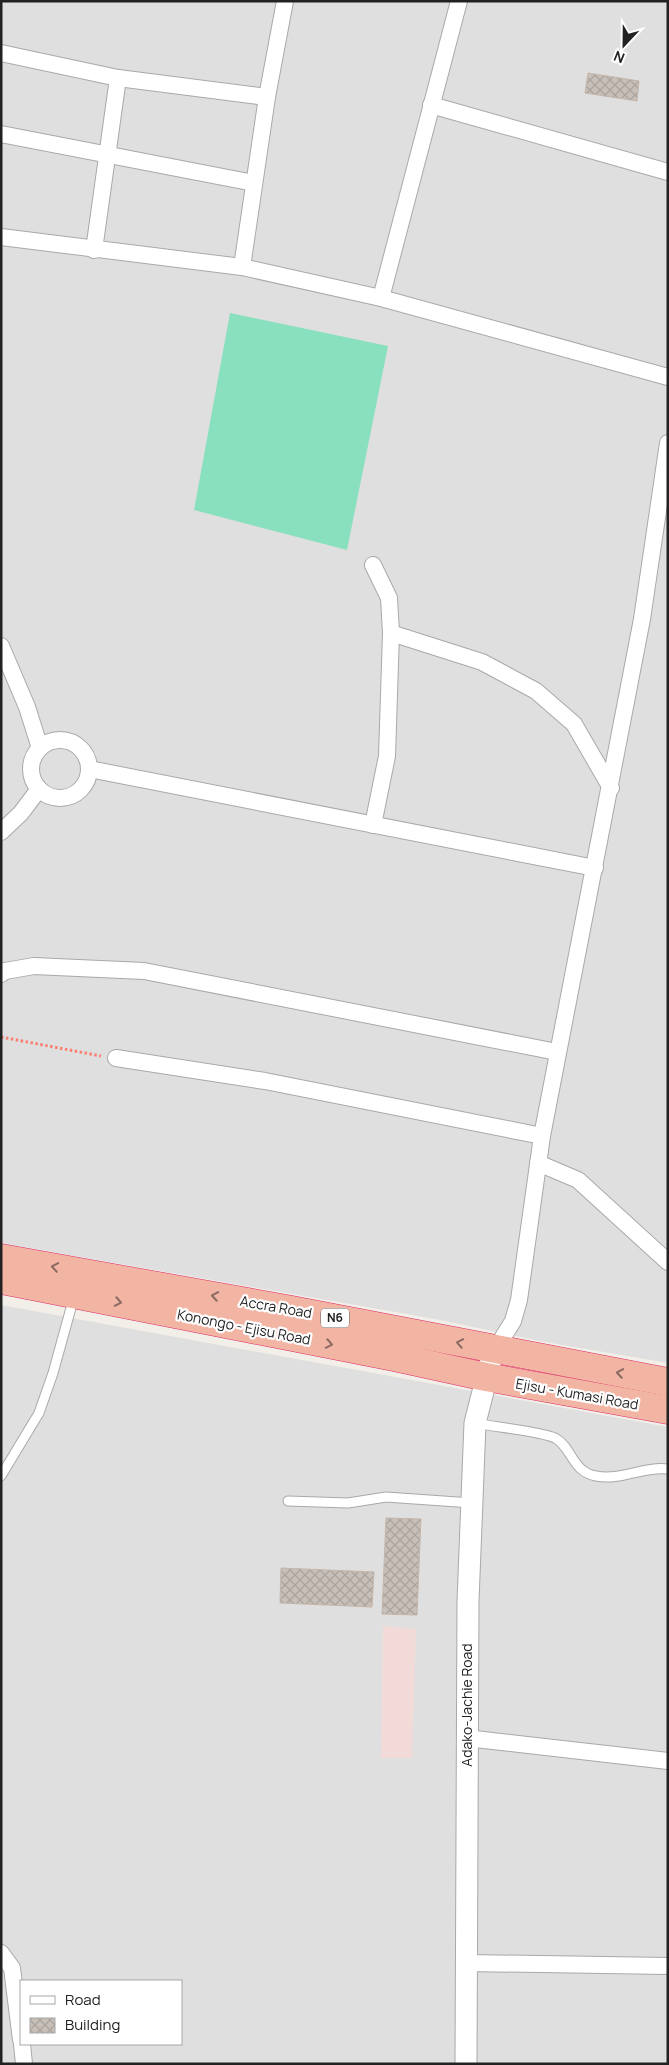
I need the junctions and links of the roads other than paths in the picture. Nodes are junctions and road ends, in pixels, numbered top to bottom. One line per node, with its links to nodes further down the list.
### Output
1 (285, 1): 5 (street)
2 (459, 1): 6 (street)
3 (1, 53): 4 (street)
4 (118, 78): 5 (street); 8 (street)
5 (267, 97): 10 (street)
6 (431, 105): 9 (street); 14 (street)
7 (1, 134): 8 (street)
8 (108, 154): 10 (street); 12 (street)
9 (668, 172)
10 (254, 182): 13 (street)
11 (1, 237): 12 (street)
12 (94, 250): 13 (street)
13 (242, 267): 14 (street)
14 (381, 298): 15 (street)
15 (668, 377)
16 (668, 443): 22 (street)
17 (373, 565): 18 (street)
18 (391, 633): 22 (street); 24 (street)
19 (1, 646): 20 (street)
20 (40, 748): 21 (street); 23 (street)
21 (89, 769): 23 (street); 24 (street)
22 (611, 788): 26 (street)
23 (39, 789): 25 (street)
24 (373, 825): 26 (street)
25 (1, 832)
26 (595, 868): 28 (street)
27 (1, 974): 28 (street)
28 (557, 1052): 30 (street)
29 (116, 1058): 30 (street)
30 (542, 1136): 31 (street)
31 (538, 1164): 33 (street); 36 (street)
32 (1, 1258): 36 (highway, Accra Road / N6, one-way to 32)
33 (668, 1262)
34 (1, 1280): 35 (highway, Konongo - Ejisu Road / N6)
35 (75, 1294): 37 (highway, Konongo - Ejisu Road / N6, one-way to 37); 42 (lane)
36 (495, 1350): 37 (street, Adako-Jachie Road); 38 (highway, Accra Road / N6, one-way to 36)
37 (486, 1377): 39 (highway, Ejisu - Kumasi Road / N6); 40 (street, Adako-Jachie Road)
38 (668, 1382)
39 (668, 1410)
40 (475, 1424): 41 (lane); 44 (street, Adako-Jachie Road)
41 (668, 1469)
42 (1, 1476)
43 (288, 1501): 44 (lane)
44 (472, 1503): 45 (street, Adako-Jachie Road)
45 (466, 1738): 46 (street); 48 (street, Adako-Jachie Road)
46 (668, 1761)
47 (1, 1954): 50 (street)
48 (467, 1963): 49 (street); 53 (street, Adako-Jachie Road)
49 (668, 1966)
50 (20, 2032)
51 (22, 2045): 52 (street)
52 (24, 2064)
53 (466, 2064)

